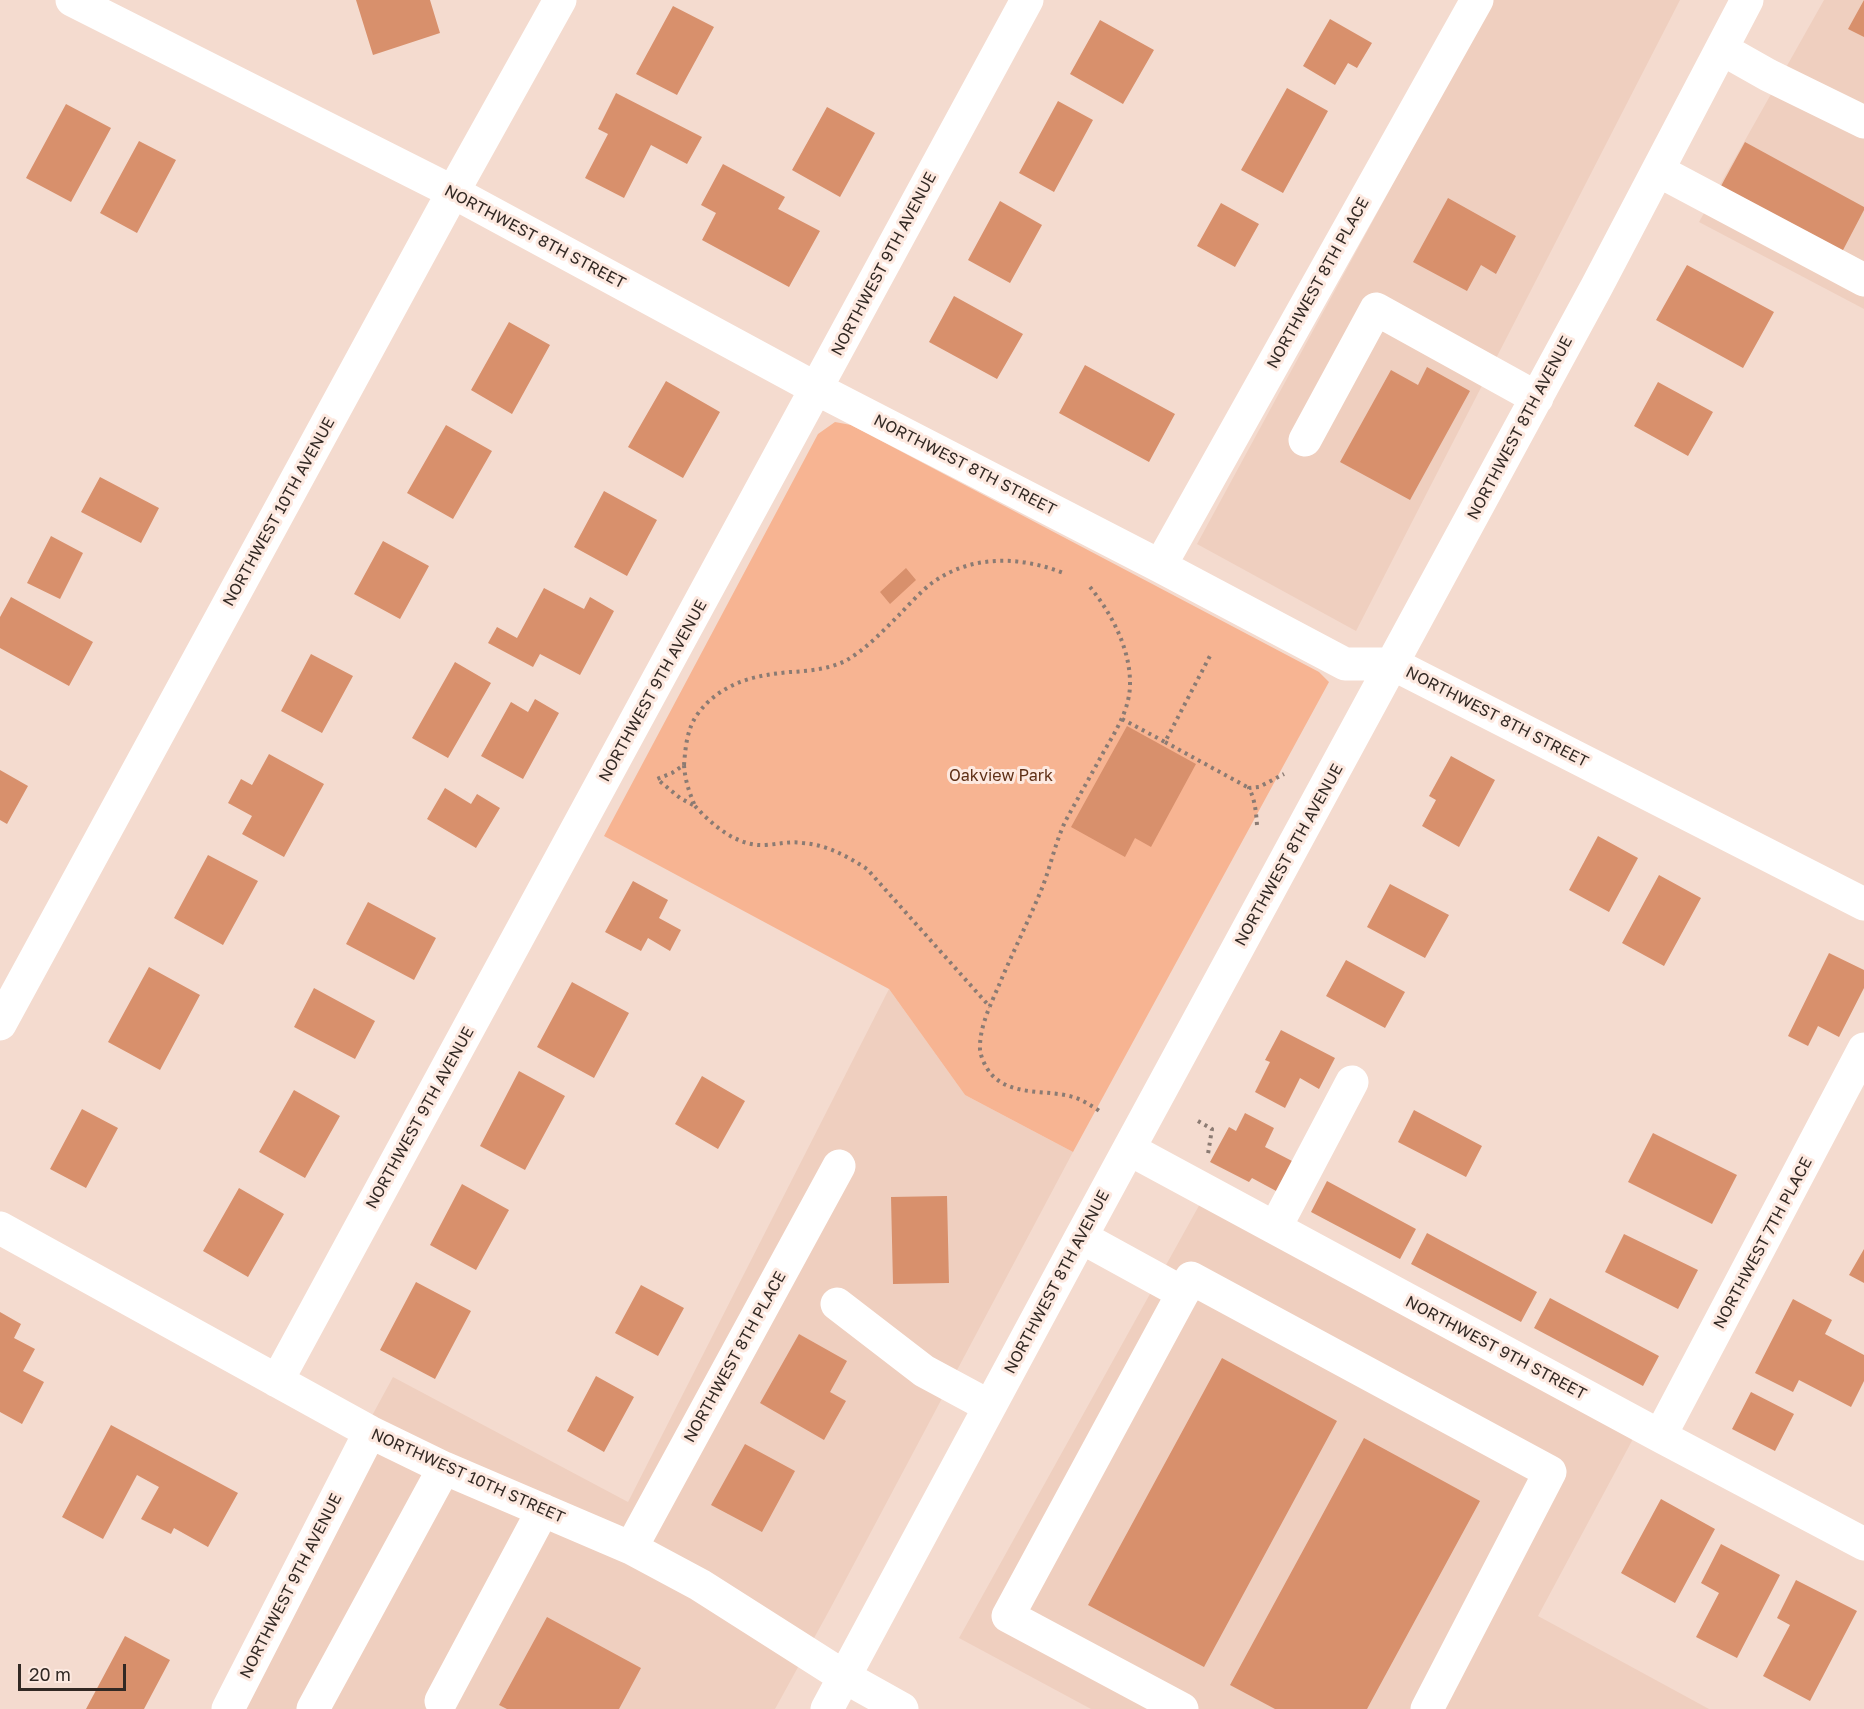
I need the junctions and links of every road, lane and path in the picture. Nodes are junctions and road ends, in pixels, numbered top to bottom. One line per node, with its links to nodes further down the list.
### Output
1 (72, 0): 9 (street, NORTHWEST 8TH STREET)
2 (560, 0): 9 (street, NORTHWEST 10TH AVENUE)
3 (1027, 0): 11 (street, NORTHWEST 9TH AVENUE)
4 (1477, 0): 14 (street, NORTHWEST 8TH PLACE)
5 (1748, 0): 6 (street, NORTHWEST 8TH AVENUE)
6 (1722, 49): 7 (street); 8 (street, NORTHWEST 8TH AVENUE)
7 (1864, 122)
8 (1659, 171): 10 (street); 12 (street, NORTHWEST 8TH AVENUE)
9 (453, 192): 11 (street, NORTHWEST 8TH STREET); 28 (street, NORTHWEST 10TH AVENUE)
10 (1864, 280)
11 (817, 389): 14 (street, NORTHWEST 8TH STREET); 39 (street, NORTHWEST 9TH AVENUE)
12 (1537, 398): 13 (street); 18 (street, NORTHWEST 8TH AVENUE)
13 (1305, 440)
14 (1160, 566): 18 (street, NORTHWEST 8TH STREET)
15 (1066, 573): 21 (path)
16 (1090, 587): 19 (path)
17 (1211, 654): 20 (path)
18 (1393, 664): 26 (street, NORTHWEST 8TH STREET); 32 (street, NORTHWEST 8TH AVENUE)
19 (1122, 719): 20 (path); 27 (path)
20 (1165, 742): 23 (path)
21 (684, 765): 24 (path); 24 (path)
22 (1284, 774): 23 (path)
23 (1249, 788): 25 (path)
24 (695, 806): 27 (path)
25 (1257, 825)
26 (1864, 904)
27 (990, 1007): 31 (path)
28 (0, 1024)
29 (1864, 1049): 42 (street, NORTHWEST 7TH PLACE)
30 (1352, 1082): 35 (street)
31 (1101, 1112)
32 (1129, 1149): 35 (street, NORTHWEST 9TH STREET); 36 (street, NORTHWEST 8TH AVENUE)
33 (839, 1166): 46 (street, NORTHWEST 8TH PLACE)
34 (0, 1228): 39 (street, NORTHWEST 10TH STREET)
35 (1275, 1228): 42 (street, NORTHWEST 9TH STREET)
36 (1081, 1237): 37 (street); 40 (street, NORTHWEST 8TH AVENUE)
37 (1183, 1293): 53 (street); 54 (street)
38 (837, 1304): 40 (street)
39 (276, 1382): 41 (street, NORTHWEST 10TH STREET)
40 (989, 1406): 47 (street, NORTHWEST 8TH AVENUE)
41 (370, 1432): 43 (street, NORTHWEST 10TH STREET); 49 (street, NORTHWEST 9TH AVENUE)
42 (1660, 1436): 45 (street, NORTHWEST 9TH STREET)
43 (444, 1468): 44 (street, NORTHWEST 10TH STREET); 50 (street)
44 (543, 1510): 46 (street, NORTHWEST 10TH STREET); 48 (street)
45 (1864, 1544)
46 (631, 1548): 47 (street, NORTHWEST 10TH STREET)
47 (843, 1676): 51 (street, NORTHWEST 8TH AVENUE); 52 (street, NORTHWEST 10TH STREET)
48 (441, 1701)
49 (228, 1709)
50 (313, 1709)
51 (827, 1709)
52 (902, 1709)
53 (1182, 1709)
54 (1427, 1709)

